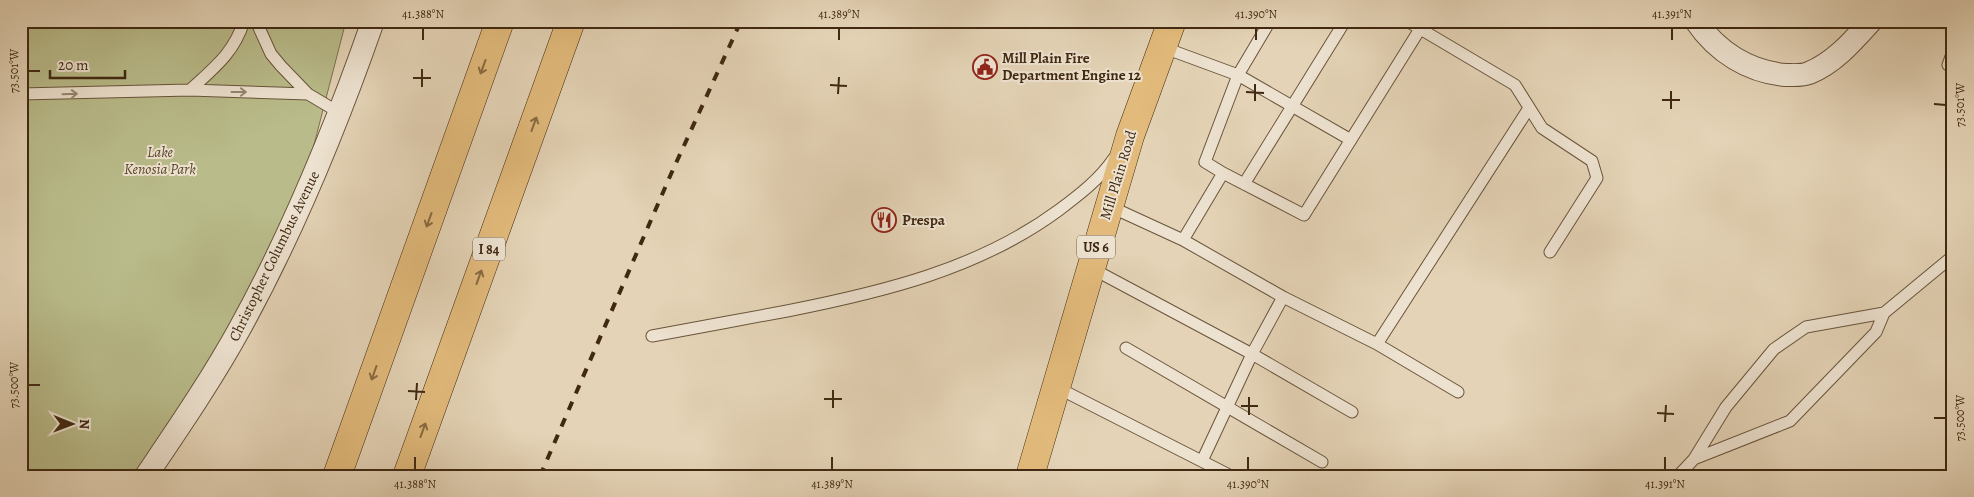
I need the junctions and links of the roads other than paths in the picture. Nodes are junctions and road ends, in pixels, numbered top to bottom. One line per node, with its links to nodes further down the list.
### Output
1 (244, 21): 17 (lane)
2 (256, 21): 19 (lane)
3 (373, 21): 22 (street, Christopher Columbus Avenue)
4 (500, 21): 46 (main road, one-way to 46)
5 (571, 21): 47 (main road, I 84, one-way to 5)
6 (1172, 21): 13 (main road, Mill Plain Road / US 6)
7 (1270, 21): 16 (lane)
8 (1345, 21): 20 (lane)
9 (1408, 21): 12 (lane)
10 (1696, 21): 11 (street)
11 (1871, 21)
12 (1420, 29): 21 (lane); 24 (lane)
13 (1161, 47): 16 (lane); 23 (main road, Mill Plain Road / US 6)
14 (1953, 51): 15 (lane)
15 (1948, 65)
16 (1238, 75): 20 (lane); 25 (lane)
17 (190, 90): 18 (lane, one-way to 17); 19 (lane, one-way to 19)
18 (21, 94)
19 (308, 94): 22 (lane)
20 (1292, 106): 24 (lane); 26 (lane)
21 (1528, 108): 29 (lane); 35 (lane)
22 (340, 113): 45 (street, Christopher Columbus Avenue)
23 (1130, 136): 27 (main road, Mill Plain Road / US 6); 34 (lane)
24 (1351, 140): 26 (lane)
25 (1222, 173): 26 (lane); 28 (lane)
26 (1244, 184)
27 (1109, 206): 28 (lane); 31 (main road, Mill Plain Road / US 6)
28 (1183, 240): 32 (lane)
29 (1550, 252)
30 (1953, 256): 33 (lane)
31 (1090, 267): 37 (lane); 38 (main road, Mill Plain Road / US 6)
32 (1283, 297): 35 (lane); 37 (lane)
33 (1884, 313): 42 (lane); 42 (lane)
34 (652, 336)
35 (1377, 344): 39 (lane)
36 (1126, 348): 40 (lane)
37 (1252, 354): 40 (lane); 41 (lane)
38 (1056, 387): 43 (lane); 48 (main road, Mill Plain Road / US 6)
39 (1458, 392)
40 (1227, 407): 43 (lane); 44 (lane)
41 (1352, 412)
42 (1694, 459): 50 (lane)
43 (1202, 460): 49 (lane)
44 (1322, 462)
45 (146, 476)
46 (337, 476)
47 (407, 476)
48 (1030, 476)
49 (1231, 476)
50 (1678, 476)

